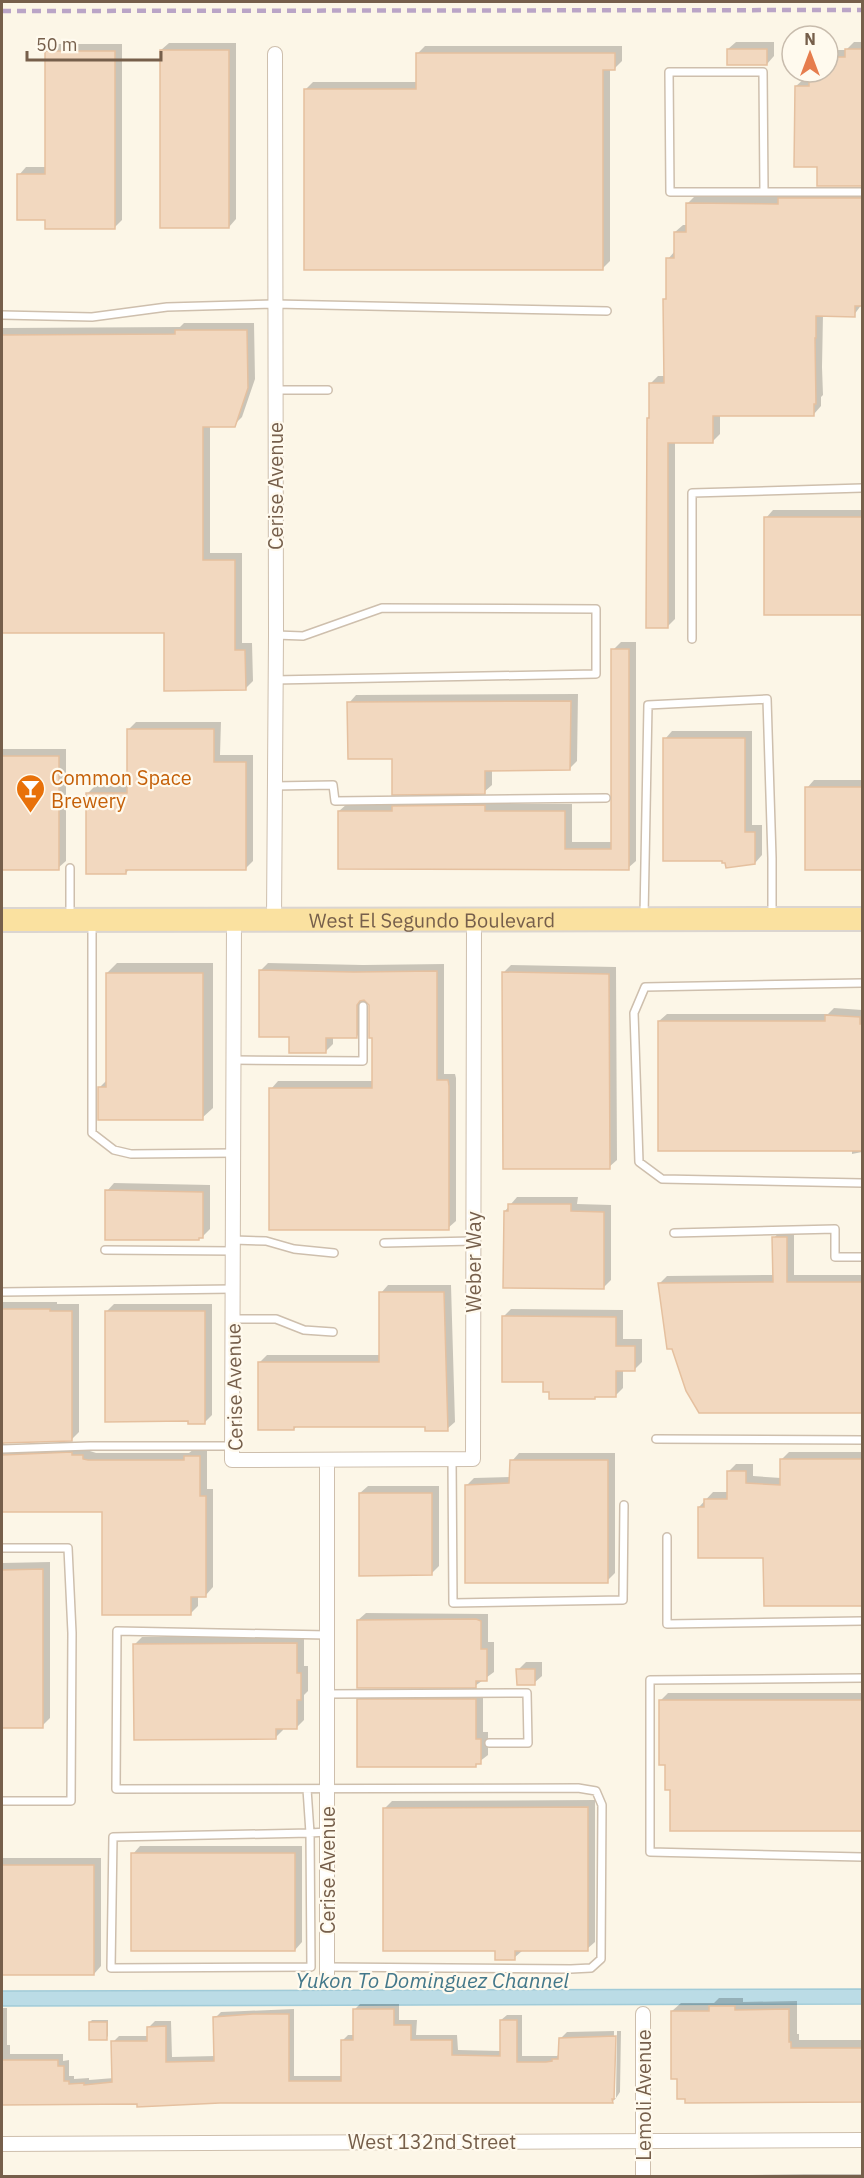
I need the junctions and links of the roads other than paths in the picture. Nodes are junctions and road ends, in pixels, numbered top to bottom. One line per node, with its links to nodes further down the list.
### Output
1 (275, 54): 4 (street, Cerise Avenue)
2 (764, 192): 2 (lane); 3 (lane)
3 (862, 192)
4 (275, 304): 5 (lane); 6 (lane); 7 (street, Cerise Avenue)
5 (606, 311)
6 (2, 315)
7 (275, 390): 8 (lane); 10 (street, Cerise Avenue)
8 (328, 390)
9 (862, 488): 11 (lane)
10 (276, 635): 12 (street, Cerise Avenue); 12 (lane)
11 (692, 639)
12 (274, 680): 13 (street, Cerise Avenue)
13 (274, 786): 14 (lane); 17 (street, Cerise Avenue)
14 (606, 798)
15 (69, 868): 23 (lane)
16 (234, 918): 17 (main road, West El Segundo Boulevard); 24 (main road, West El Segundo Boulevard); 27 (street, Cerise Avenue)
17 (274, 918): 18 (main road, West El Segundo Boulevard)
18 (474, 919): 19 (main road, West El Segundo Boulevard); 31 (street, Weber Way)
19 (644, 919): 20 (main road, West El Segundo Boulevard); 20 (lane)
20 (772, 919): 21 (main road, West El Segundo Boulevard)
21 (862, 919)
22 (2, 920): 23 (main road, West El Segundo Boulevard)
23 (69, 920): 24 (main road, West El Segundo Boulevard)
24 (92, 920): 28 (lane)
25 (862, 983): 29 (lane)
26 (363, 1006): 27 (lane)
27 (233, 1060): 28 (street, Cerise Avenue)
28 (233, 1154): 33 (street, Cerise Avenue)
29 (862, 1183)
30 (674, 1233): 36 (lane)
31 (473, 1241): 32 (lane); 45 (street, Weber Way)
32 (384, 1243)
33 (233, 1245): 34 (lane); 35 (lane); 37 (street, Cerise Avenue)
34 (105, 1250)
35 (334, 1253)
36 (862, 1257)
37 (233, 1289): 38 (lane); 39 (street, Cerise Avenue)
38 (2, 1292)
39 (233, 1319): 40 (lane); 43 (street, Cerise Avenue)
40 (333, 1332)
41 (656, 1439): 42 (lane)
42 (862, 1440)
43 (232, 1446): 44 (lane); 46 (street, Cerise Avenue)
44 (2, 1449)
45 (452, 1459): 46 (street, Weber Way); 47 (lane)
46 (327, 1460): 51 (street, Cerise Avenue)
47 (624, 1505)
48 (667, 1537): 50 (lane)
49 (2, 1548): 57 (lane)
50 (862, 1621)
51 (327, 1635): 53 (street, Cerise Avenue); 55 (lane)
52 (862, 1678): 60 (lane)
53 (327, 1694): 54 (lane); 56 (street, Cerise Avenue)
54 (489, 1743)
55 (307, 1789): 56 (lane); 59 (lane)
56 (327, 1790): 58 (street, Cerise Avenue); 61 (lane)
57 (2, 1801)
58 (327, 1832): 59 (lane); 61 (street, Cerise Avenue)
59 (310, 1833): 59 (lane)
60 (862, 1857)
61 (327, 1973)
62 (643, 2014): 63 (street, Lemoli Avenue)
63 (642, 2140): 64 (street, West 132nd Street); 65 (street, West 132nd Street); 66 (street, Lemoli Avenue)
64 (862, 2140)
65 (2, 2144)
66 (643, 2176)

